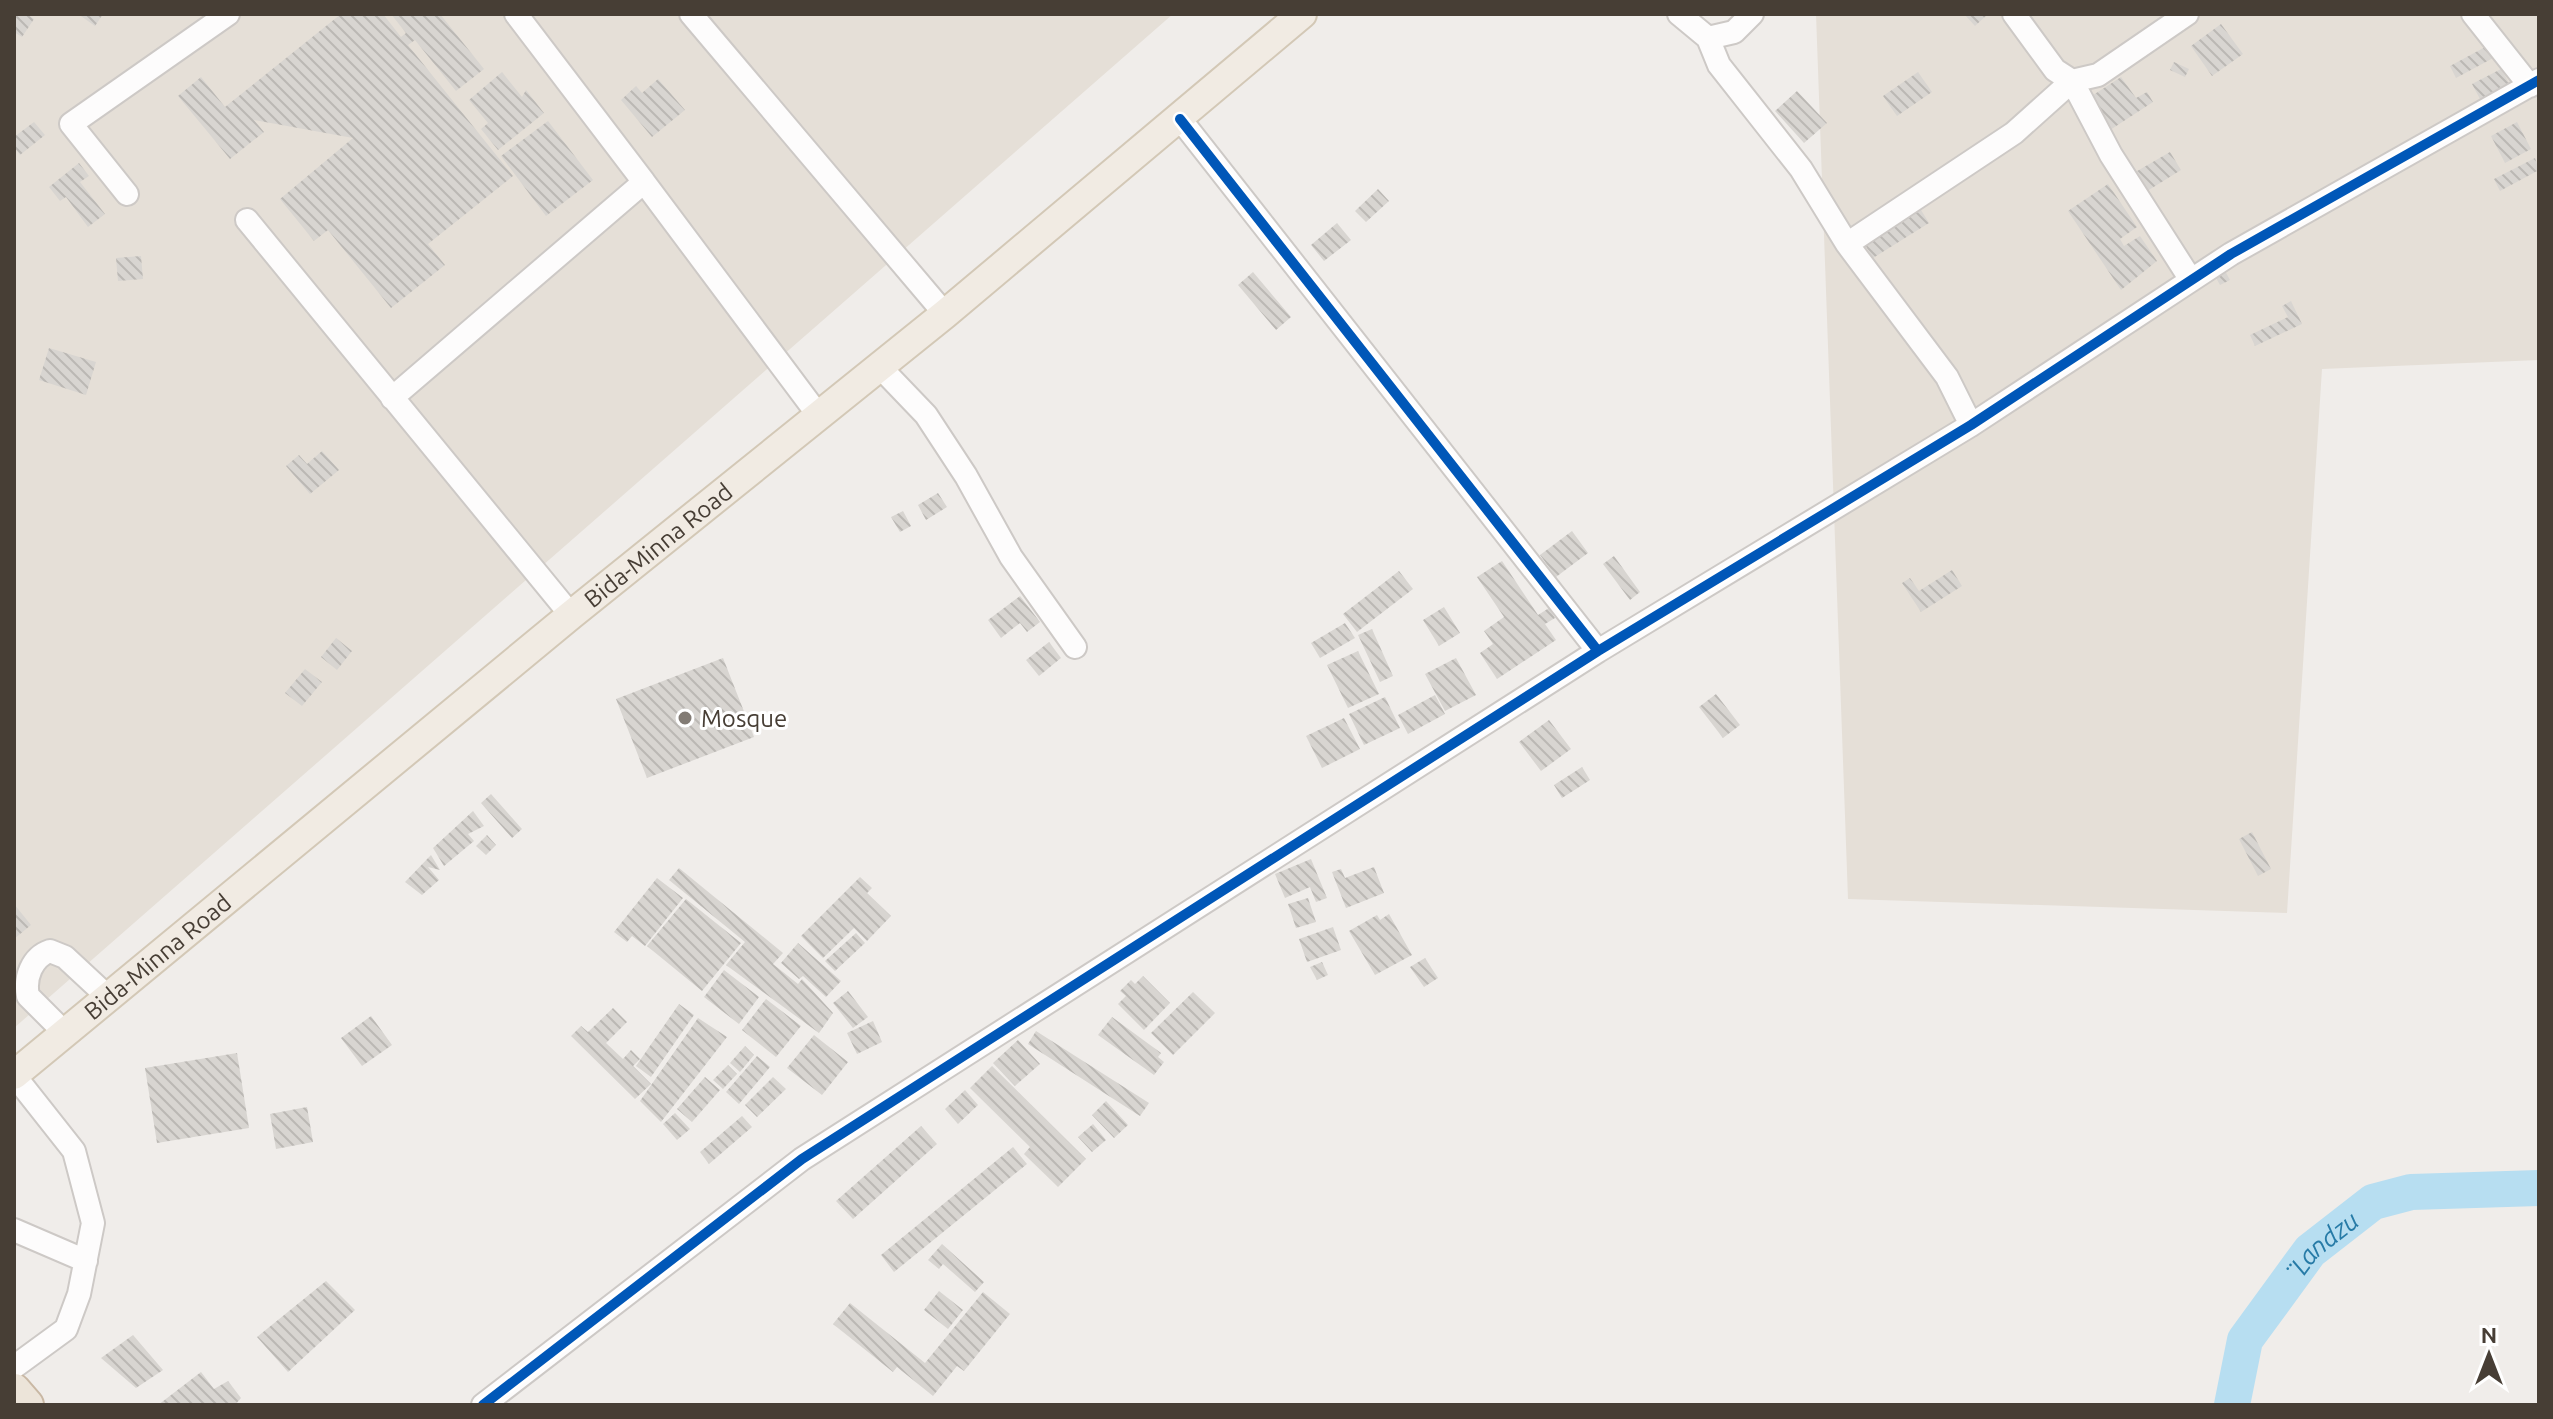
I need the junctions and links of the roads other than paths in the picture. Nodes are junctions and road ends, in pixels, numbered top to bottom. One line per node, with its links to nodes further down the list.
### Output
1 (228, 14): 15 (street)
2 (516, 14): 14 (street)
3 (691, 14): 19 (street)
4 (1302, 14): 13 (main road, Bida-Minna Road)
5 (1679, 14): 10 (street)
6 (1752, 14): 10 (street)
7 (2014, 14): 11 (street)
8 (2187, 14): 11 (street)
9 (2473, 14): 12 (street)
10 (1708, 38): 17 (street)
11 (2072, 81): 17 (street); 18 (street)
12 (2534, 83): 18 (street)
13 (1180, 119): 19 (main road, Bida-Minna Road); 26 (street)
14 (644, 182): 21 (street); 22 (street)
15 (127, 194)
16 (247, 220): 21 (street)
17 (1847, 244): 23 (street)
18 (2191, 280): 23 (street)
19 (945, 314): 20 (main road, Bida-Minna Road)
20 (880, 367): 22 (main road, Bida-Minna Road); 25 (street)
21 (392, 398): 24 (street)
22 (819, 416): 24 (main road, Bida-Minna Road)
23 (1971, 425): 26 (street)
24 (571, 615): 27 (main road, Bida-Minna Road)
25 (1075, 647)
26 (1598, 651): 35 (street)
27 (108, 997): 28 (main road, Bida-Minna Road); 28 (street)
28 (65, 1033): 29 (main road, Bida-Minna Road)
29 (14, 1075): 31 (street)
30 (14, 1230): 31 (street)
31 (86, 1261): 32 (street)
32 (14, 1367)
33 (14, 1390): 34 (highway)
34 (27, 1405)
35 (483, 1405)

